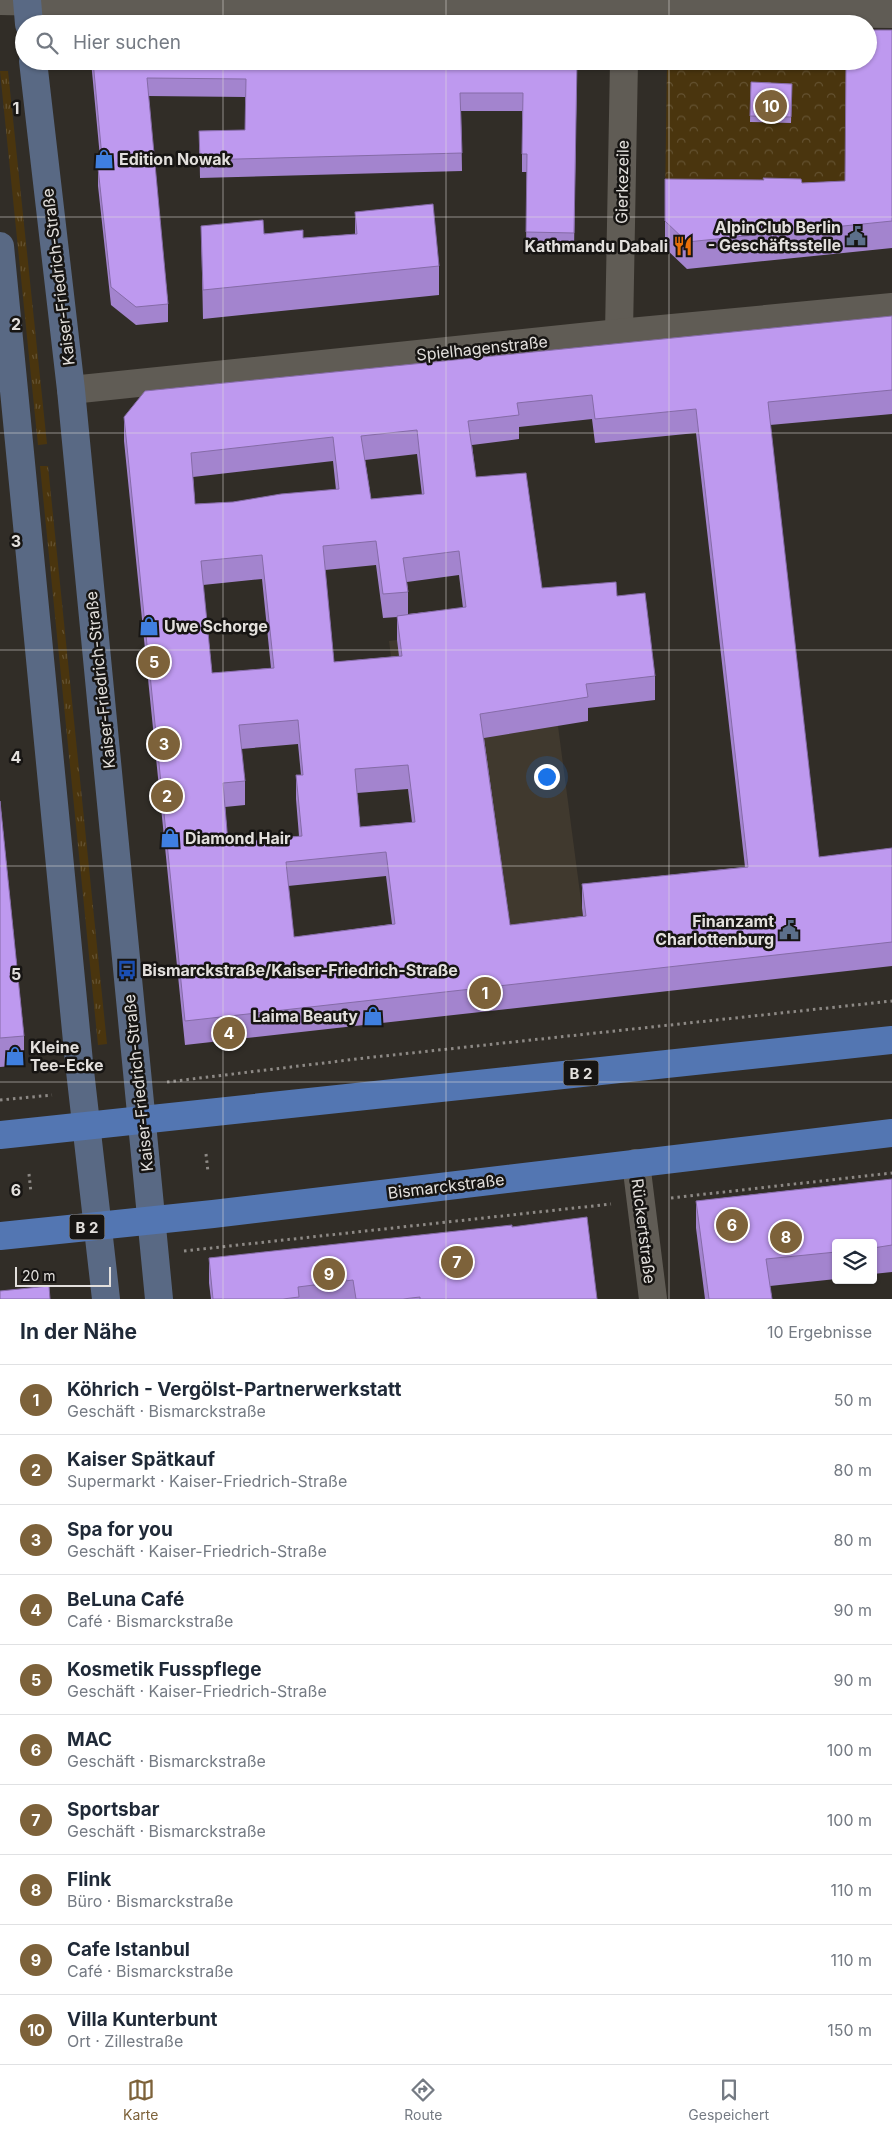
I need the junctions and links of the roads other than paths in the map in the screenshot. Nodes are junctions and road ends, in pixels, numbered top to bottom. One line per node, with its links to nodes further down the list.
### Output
1 (27, 0): 2 (street); 3 (street); 5 (main road)
2 (0, 1)
3 (624, 12): 4 (street)
4 (892, 14)
5 (28, 15)
6 (35, 70): 11 (main road, Kaiser-Friedrich-Straße)
7 (624, 70): 10 (street, Gierkezeile)
8 (0, 246): 14 (main road)
9 (892, 307): 10 (street, Spielhagenstraße)
10 (619, 333): 11 (street, Spielhagenstraße)
11 (71, 390): 13 (main road, Kaiser-Friedrich-Straße)
12 (892, 1040): 13 (main road, B 2)
13 (142, 1120): 14 (main road, B 2); 18 (main road, Kaiser-Friedrich-Straße)
14 (86, 1126): 16 (main road, B 2); 19 (main road)
15 (892, 1132): 17 (main road, Bismarckstraße / B 2)
16 (0, 1135)
17 (636, 1163): 18 (main road, Bismarckstraße / B 2); 23 (street, Rückertstraße)
18 (151, 1220): 19 (main road, Bismarckstraße / B 2); 22 (main road, Kaiser-Friedrich-Straße)
19 (98, 1226): 20 (main road, Bismarckstraße / B 2); 21 (main road)
20 (0, 1236)
21 (106, 1299)
22 (159, 1299)
23 (653, 1299)

